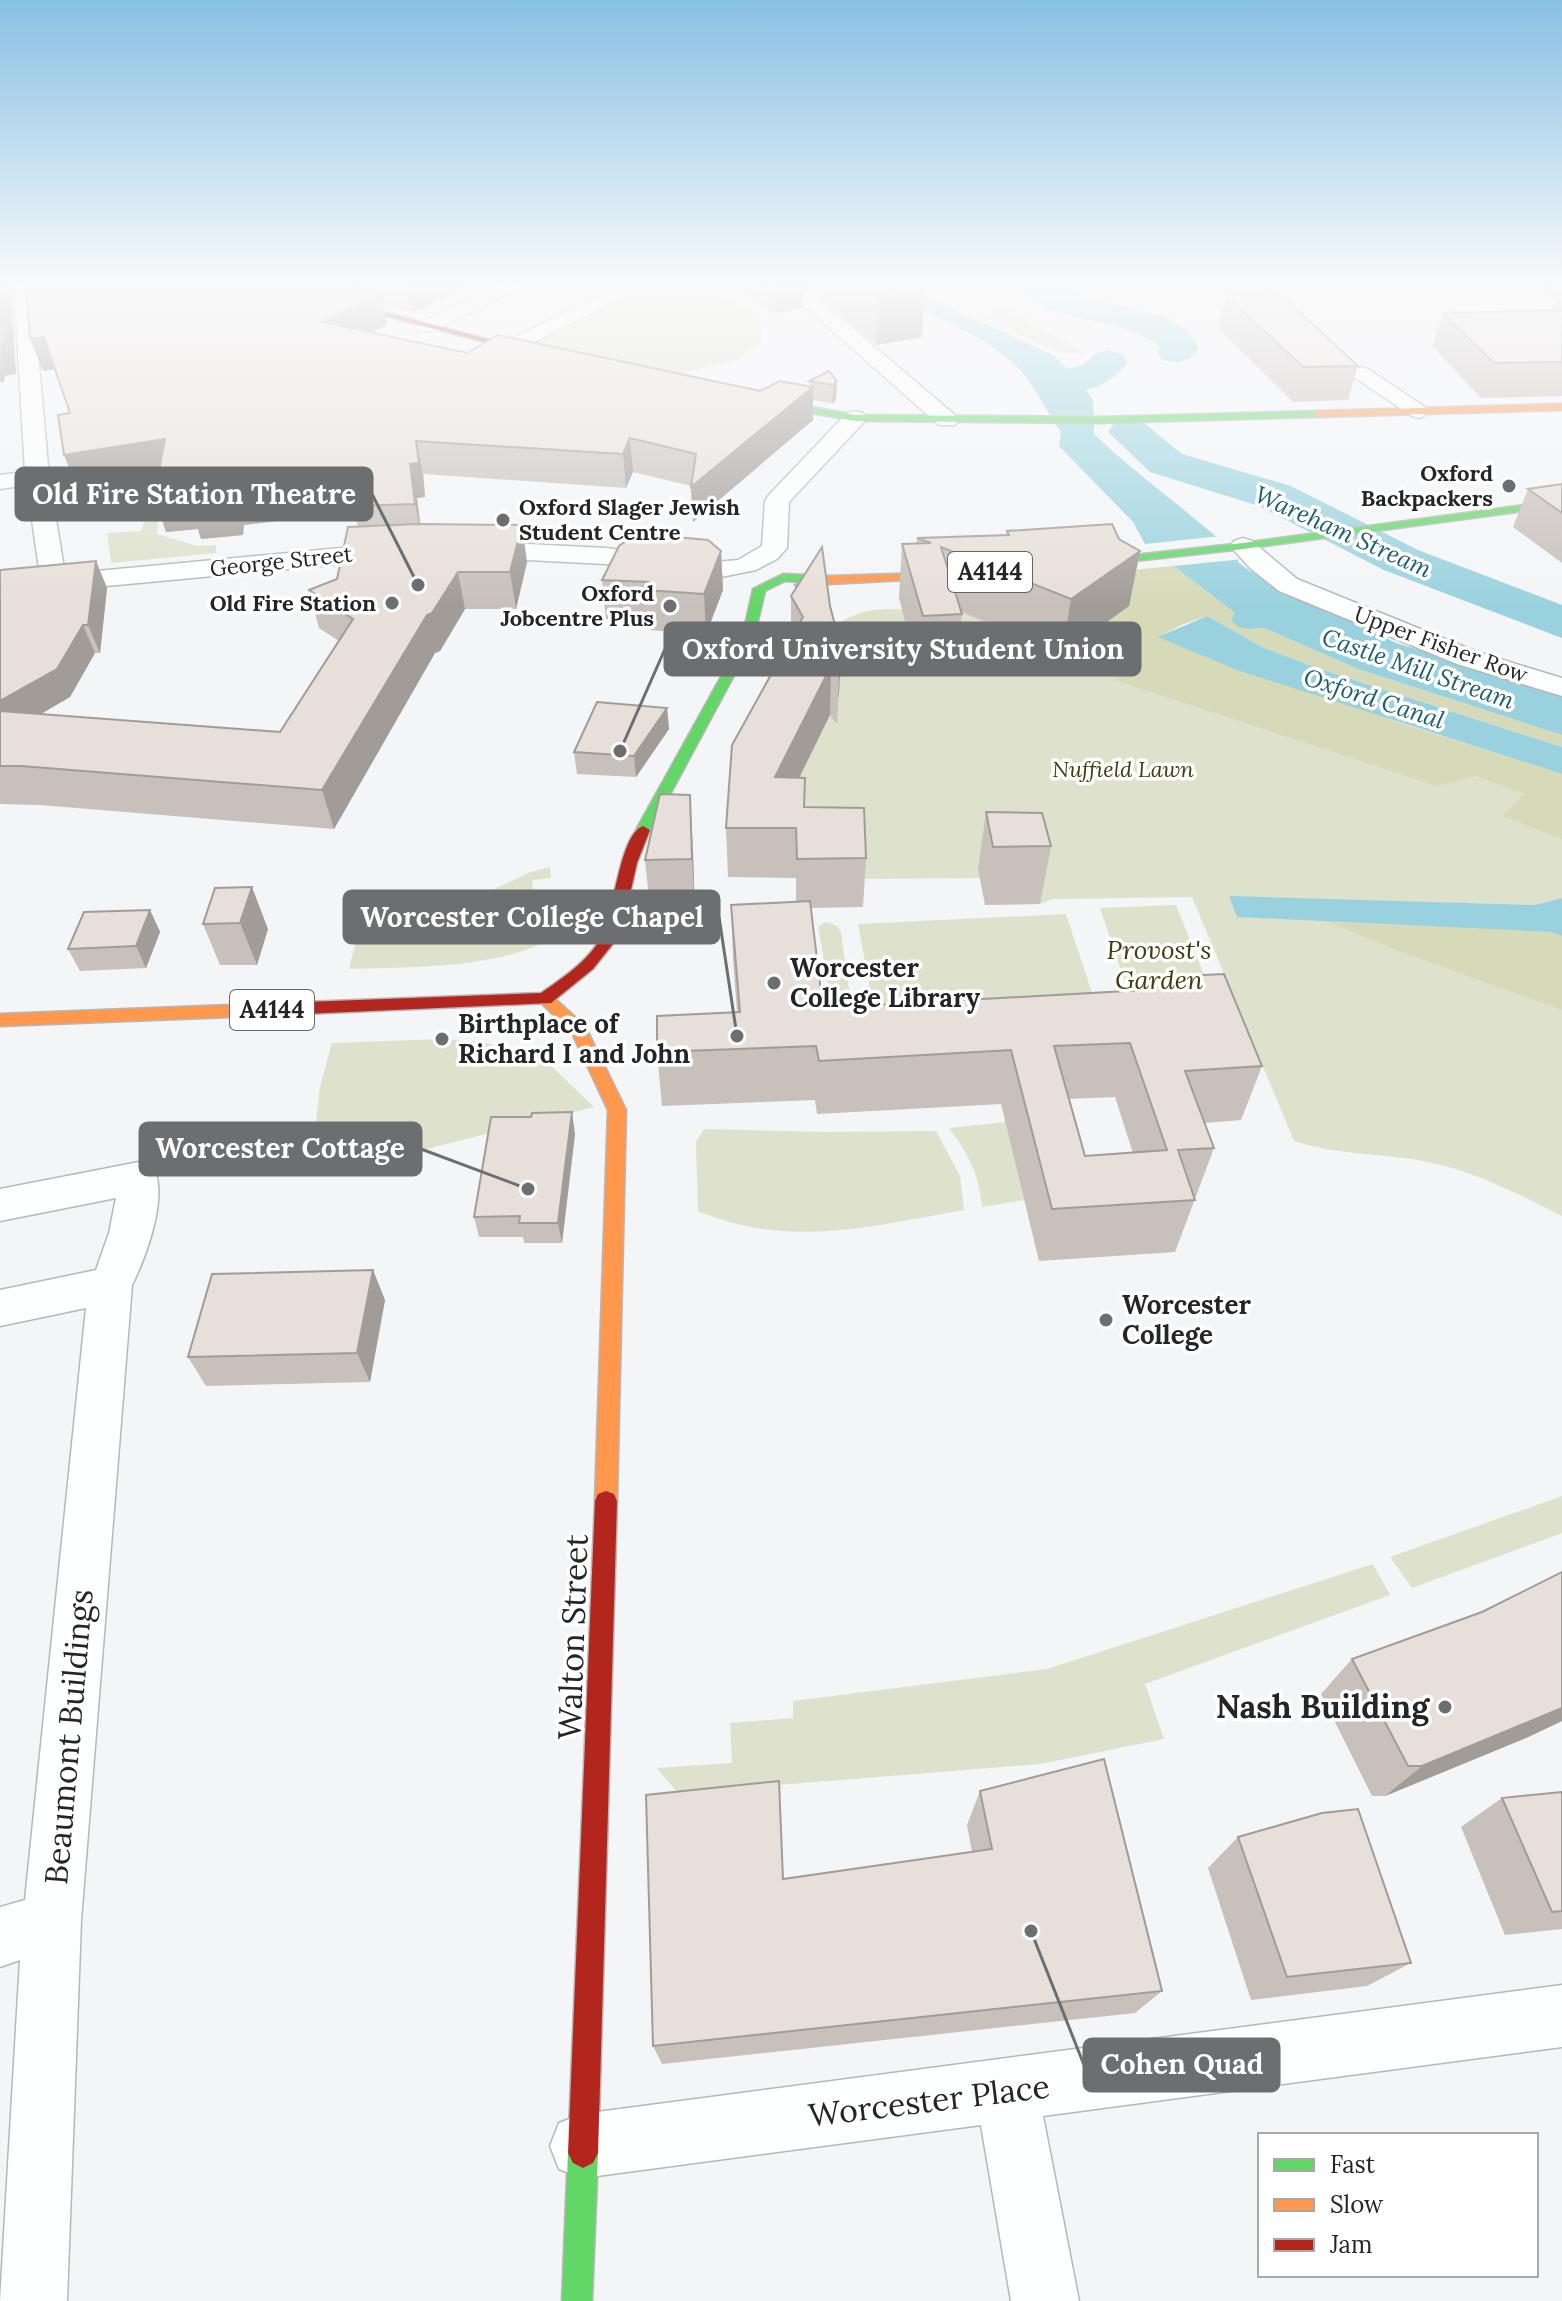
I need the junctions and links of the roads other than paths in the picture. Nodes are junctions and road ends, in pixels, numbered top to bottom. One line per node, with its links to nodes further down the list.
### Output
1 (31, 392): 11 (street)
2 (916, 392): 5 (street)
3 (1391, 392): 7 (street)
4 (731, 395): 8 (street)
5 (923, 398): 9 (street); 10 (street)
6 (1562, 407): 7 (street)
7 (1420, 411): 10 (street)
8 (855, 418): 9 (street); 15 (street)
9 (913, 419): 10 (street)
10 (947, 420)
11 (37, 477): 12 (street); 19 (street)
12 (0, 482)
13 (1562, 503): 14 (street, A4144)
14 (1241, 546): 17 (street, A4144); 21 (street, Upper Fisher Row)
15 (447, 549)
16 (415, 550): 19 (street, George Street)
17 (1055, 566)
18 (975, 574): 22 (street, A4144)
19 (54, 583): 20 (street, George Street)
20 (0, 588)
21 (1562, 687)
22 (545, 999): 23 (street, A4144); 30 (street, Walton Street)
23 (0, 1020)
24 (0, 1205): 25 (street, Beaumont Buildings)
25 (110, 1285): 26 (street); 27 (street, Beaumont Buildings)
26 (0, 1308)
27 (26, 1929): 31 (street, Beaumont Buildings)
28 (1562, 2016): 29 (street, Worcester Place)
29 (1007, 2091): 30 (street, Worcester Place); 33 (street)
30 (582, 2146): 32 (street, Walton Street)
31 (33, 2301)
32 (577, 2301)
33 (1045, 2301)

